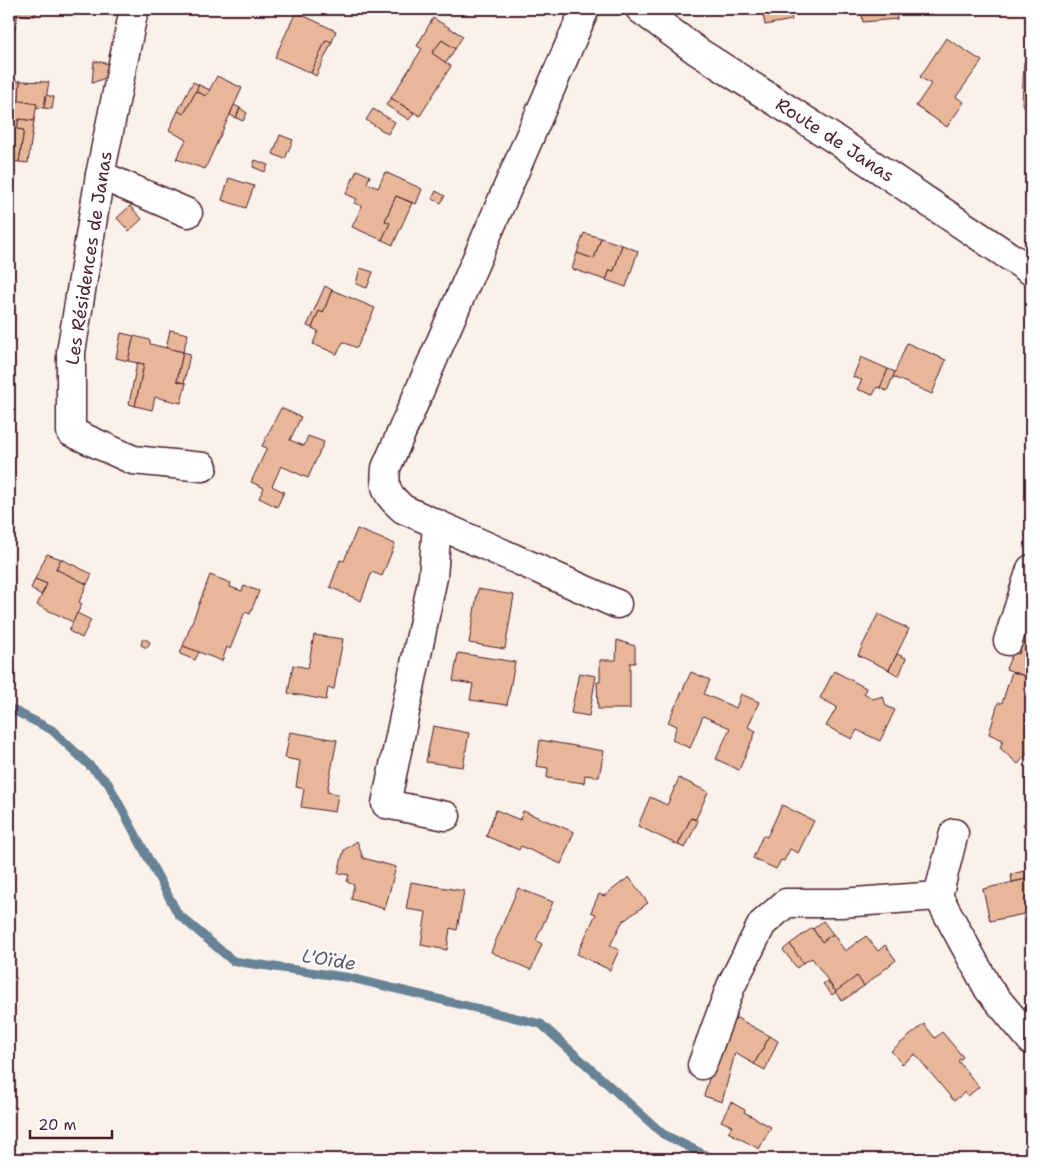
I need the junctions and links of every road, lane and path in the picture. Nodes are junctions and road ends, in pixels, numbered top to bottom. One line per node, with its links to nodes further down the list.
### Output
1 (134, 9): 4 (street, Les Résidences de Janas)
2 (585, 9): 8 (street)
3 (651, 12): 6 (street, Route de Janas)
4 (100, 175): 5 (street); 7 (street, Les Résidences de Janas)
5 (188, 213)
6 (1031, 271)
7 (202, 467)
8 (437, 524): 10 (street); 12 (street)
9 (1031, 569): 11 (street)
10 (617, 604)
11 (1008, 641)
12 (446, 816)
13 (954, 833): 14 (street)
14 (938, 896): 15 (street); 16 (street)
15 (1031, 1040)
16 (702, 1065)

